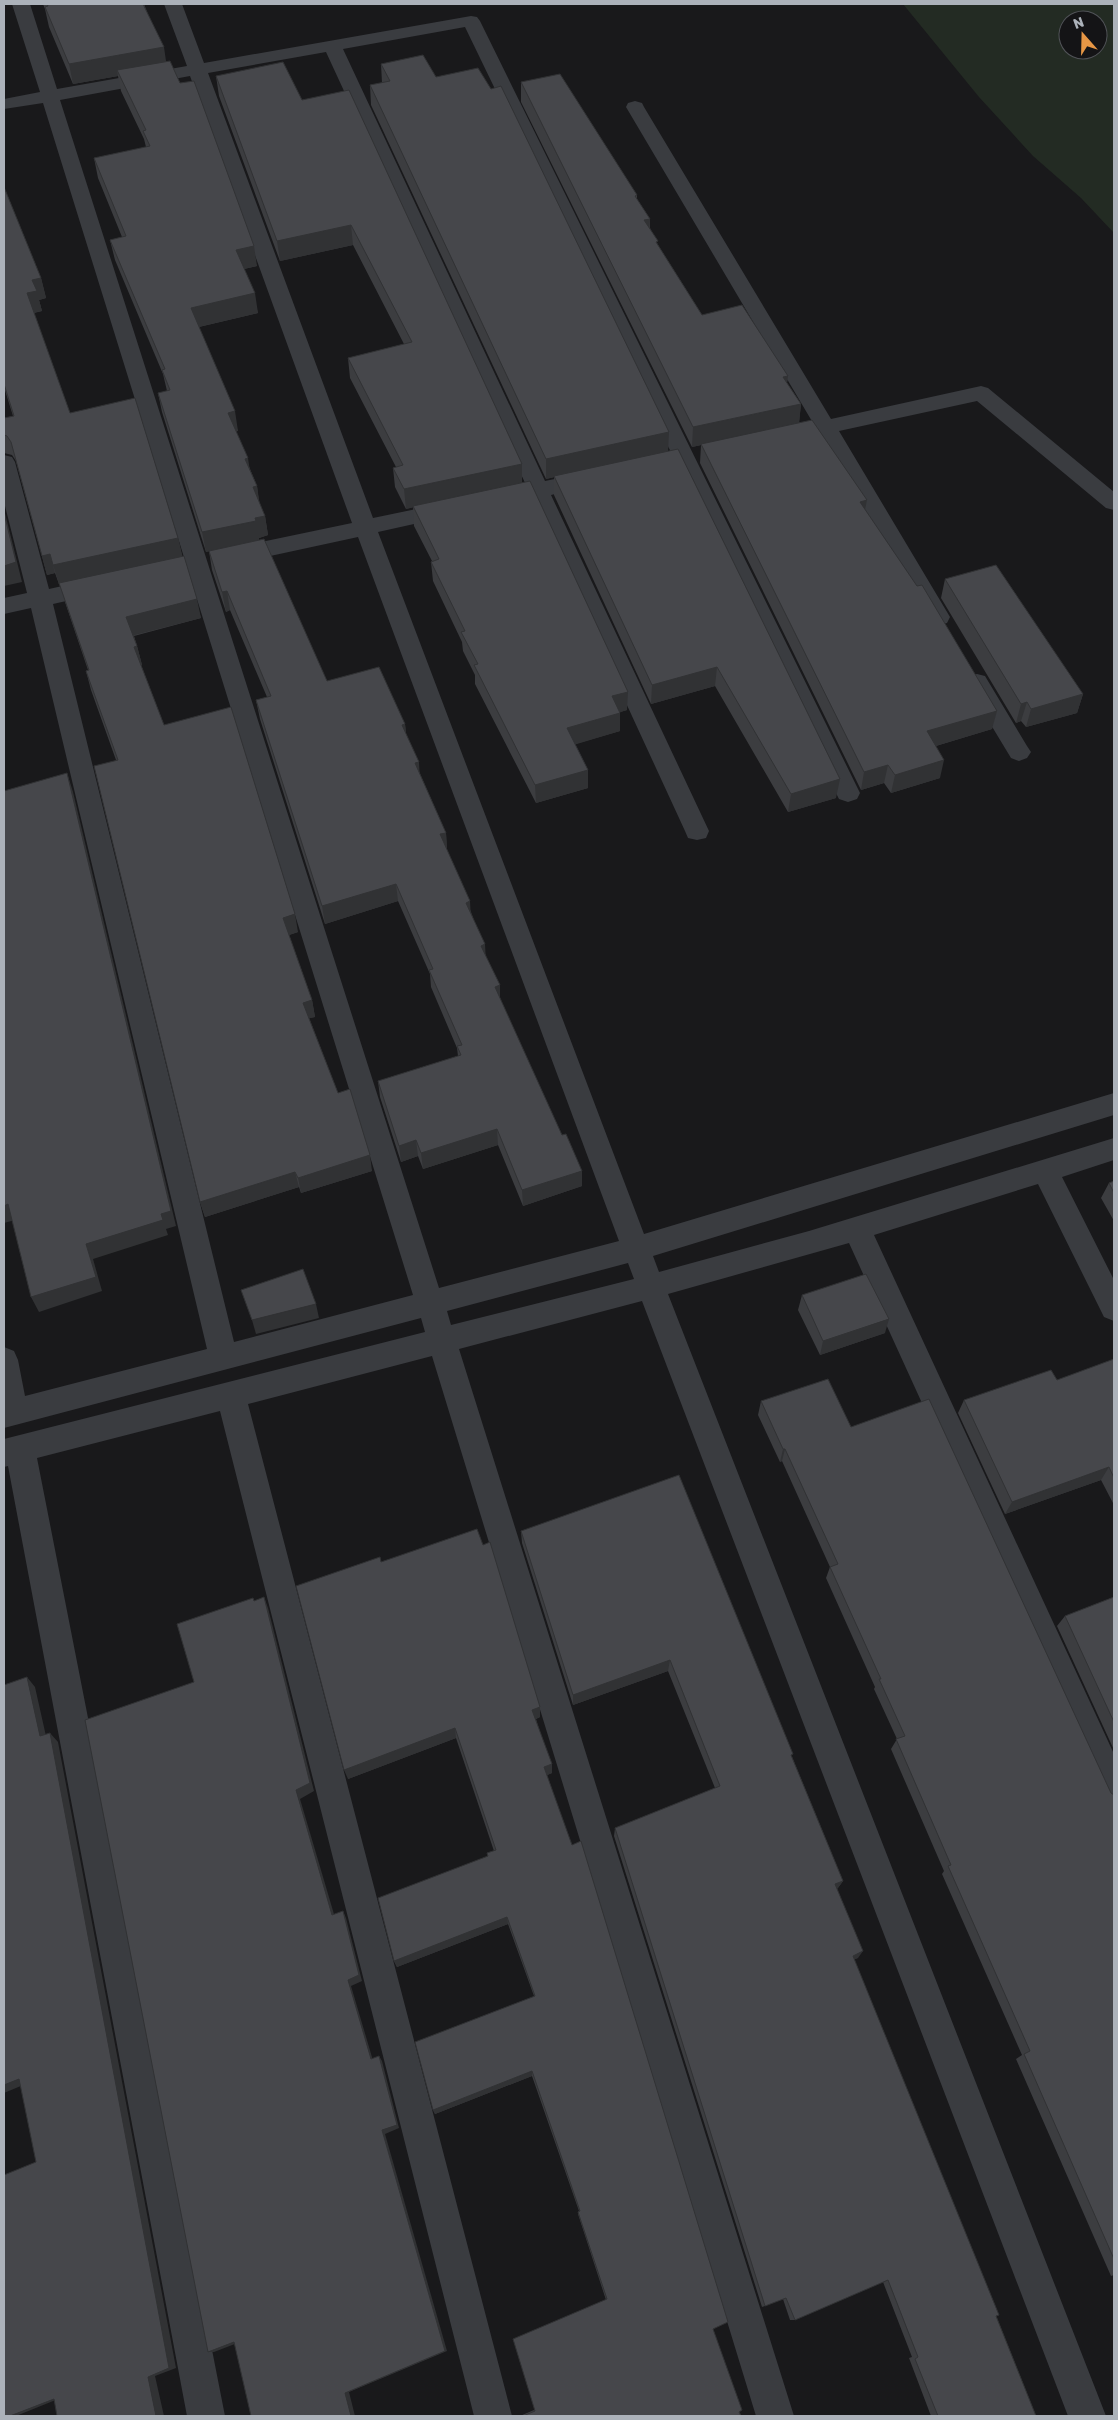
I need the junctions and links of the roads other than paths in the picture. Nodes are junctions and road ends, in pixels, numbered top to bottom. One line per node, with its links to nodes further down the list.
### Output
1 (20, 4): 5 (street)
2 (173, 4): 4 (street)
3 (332, 46): 4 (street); 12 (street); 22 (street)
4 (199, 70): 5 (street); 14 (street)
5 (50, 96): 6 (street); 15 (street)
6 (4, 104)
7 (635, 107): 8 (street)
8 (827, 426): 9 (street); 13 (street); 19 (street)
9 (760, 441)
10 (4, 462): 17 (street)
11 (607, 475): 12 (street)
12 (539, 490): 14 (street); 23 (street)
13 (1114, 503)
14 (365, 527): 15 (street); 28 (street)
15 (186, 567): 30 (street)
16 (118, 582): 17 (street)
17 (40, 598): 18 (street); 33 (street)
18 (4, 606)
19 (948, 632)
20 (968, 666): 21 (street)
21 (1019, 752)
22 (848, 793)
23 (697, 831)
24 (1114, 1104): 28 (street)
25 (1114, 1149): 26 (street)
26 (1045, 1171): 27 (street); 31 (street)
27 (857, 1229): 29 (street); 38 (street)
28 (636, 1249): 29 (street); 30 (street)
29 (651, 1286): 32 (street); 42 (street)
30 (430, 1303): 32 (street); 33 (street)
31 (1114, 1308)
32 (440, 1341): 35 (street); 41 (street)
33 (224, 1358): 36 (street)
34 (4, 1360): 36 (street)
35 (231, 1395): 37 (street); 40 (street)
36 (8, 1414)
37 (12, 1451): 39 (street)
38 (1114, 1789)
39 (206, 2416)
40 (493, 2416)
41 (774, 2416)
42 (1087, 2416)

